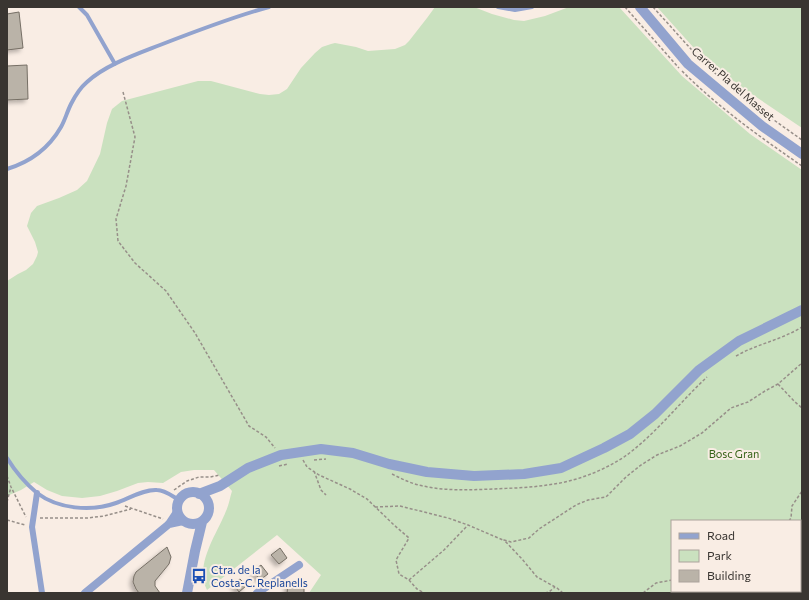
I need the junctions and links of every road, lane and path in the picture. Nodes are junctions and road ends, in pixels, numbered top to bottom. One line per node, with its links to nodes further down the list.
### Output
1 (79, 7): 7 (lane)
2 (269, 7): 7 (lane)
3 (498, 7): 4 (lane)
4 (532, 7)
5 (640, 7): 12 (street, Carrer Pla del Masset)
6 (653, 7): 8 (path)
7 (115, 64): 13 (lane)
8 (722, 80)
9 (728, 85): 11 (path)
10 (123, 92): 21 (path)
11 (802, 140)
12 (802, 154)
13 (7, 169)
14 (802, 310): 22 (street)
15 (802, 327): 16 (path)
16 (731, 358)
17 (802, 363): 19 (path)
18 (710, 373): 30 (path)
19 (778, 384): 20 (path); 51 (path)
20 (802, 408)
21 (281, 455): 22 (street); 32 (street)
22 (302, 457): 26 (path); 29 (path)
23 (7, 458): 35 (lane)
24 (331, 459): 25 (path)
25 (313, 460)
26 (309, 461)
27 (289, 464): 28 (path)
28 (274, 468)
29 (314, 471): 37 (path); 41 (path)
30 (387, 472)
31 (7, 476): 33 (path)
32 (224, 483): 36 (street); 38 (path); 40 (street)
33 (11, 487): 39 (path); 50 (path)
34 (802, 491): 45 (path)
35 (37, 493): 38 (lane); 43 (street)
36 (199, 494): 38 (street); 40 (street)
37 (326, 495)
38 (175, 498): 42 (street)
39 (7, 502)
40 (209, 506): 47 (street)
41 (375, 506): 49 (path); 54 (path)
42 (177, 512): 46 (street); 48 (street)
43 (34, 518): 48 (path); 50 (street)
44 (7, 520): 50 (path)
45 (790, 520)
46 (185, 522): 47 (street); 48 (street); 52 (street)
47 (202, 522): 52 (street)
48 (169, 524): 58 (street)
49 (468, 525): 51 (path); 54 (path)
50 (32, 527): 57 (street)
51 (504, 540): 56 (path)
52 (195, 551): 59 (street)
53 (299, 565): 60 (street)
54 (409, 580): 61 (path)
55 (671, 580): 64 (path)
56 (555, 587): 62 (path); 63 (path)
57 (42, 593)
58 (85, 593)
59 (187, 593)
60 (256, 593)
61 (424, 593)
62 (545, 593)
63 (563, 593)
64 (643, 593)

